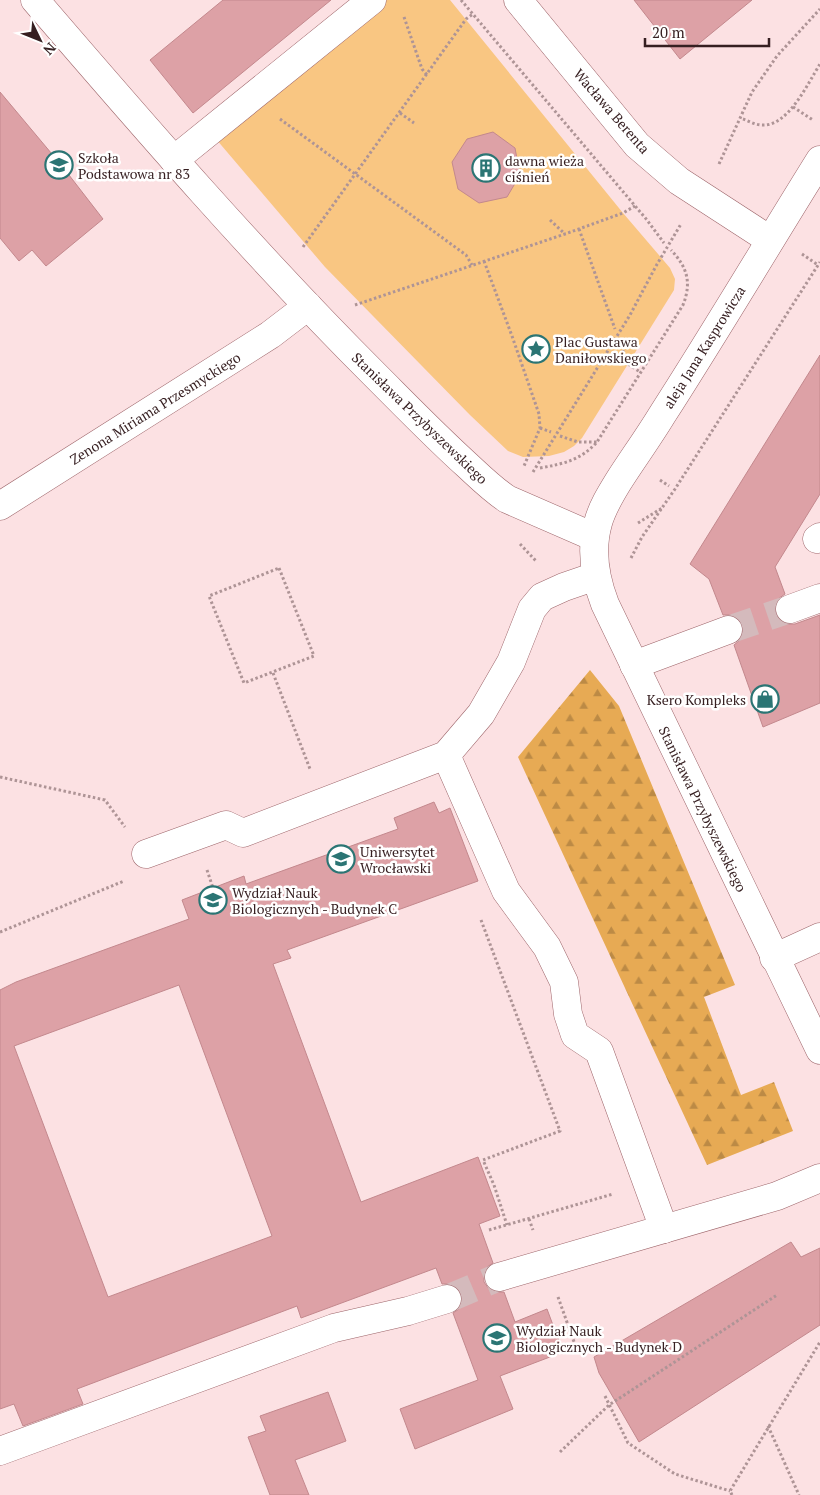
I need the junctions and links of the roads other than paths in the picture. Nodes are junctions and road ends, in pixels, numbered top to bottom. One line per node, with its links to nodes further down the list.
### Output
1 (35, 0): 4 (street, Stanisława Przybyszewskiego)
2 (372, 0): 4 (street)
3 (518, 0): 6 (street, Wacława Berenta)
4 (174, 160): 7 (street, Stanisława Przybyszewskiego)
5 (820, 160): 6 (street, aleja Jana Kasprowicza)
6 (770, 240): 9 (street, aleja Jana Kasprowicza)
7 (308, 306): 8 (street, Zenona Miriama Przesmyckiego); 9 (street, Stanisława Przybyszewskiego)
8 (0, 506)
9 (594, 537): 10 (street, Stanisława Przybyszewskiego)
10 (596, 576): 14 (street, Stanisława Przybyszewskiego); 15 (street)
11 (820, 598): 12 (street)
12 (790, 608)
13 (728, 630): 14 (street)
14 (634, 665): 18 (street, Stanisława Przybyszewskiego)
15 (446, 755): 16 (street); 21 (street)
16 (146, 854)
17 (820, 937): 18 (street)
18 (774, 958): 19 (street, Stanisława Przybyszewskiego)
19 (819, 1046)
20 (820, 1178): 21 (street)
21 (664, 1228): 22 (street)
22 (499, 1277)
23 (447, 1299): 24 (street)
24 (0, 1451)

